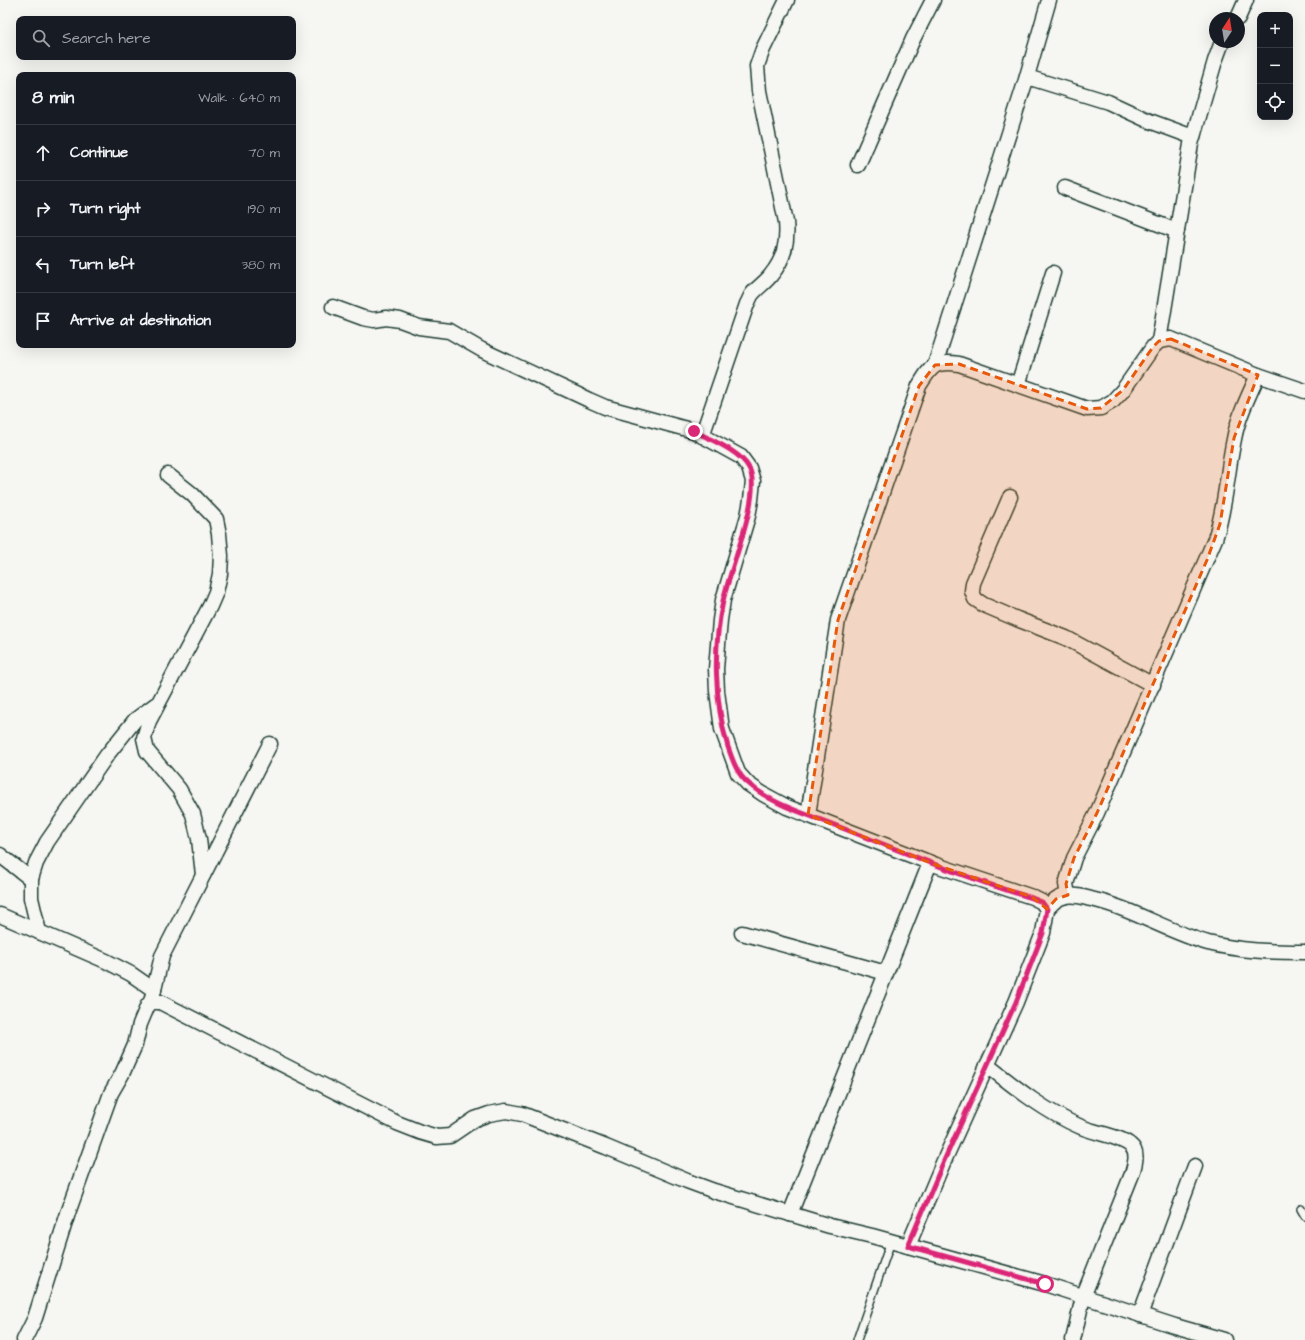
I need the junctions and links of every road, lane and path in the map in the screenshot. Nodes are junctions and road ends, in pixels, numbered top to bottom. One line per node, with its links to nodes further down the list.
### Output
1 (787, 0): 19 (street)
2 (932, 0): 9 (street)
3 (1246, 0): 5 (street)
4 (1047, 1): 7 (street)
5 (1241, 12)
6 (1220, 48): 8 (street)
7 (1027, 77): 8 (street); 15 (street)
8 (1193, 137): 11 (street)
9 (858, 165)
10 (1065, 188): 11 (street)
11 (1177, 231): 14 (street)
12 (1053, 273): 17 (street)
13 (333, 307): 19 (street)
14 (1159, 341): 16 (street); 17 (street)
15 (935, 365): 17 (street); 25 (street)
16 (1258, 375): 18 (street); 22 (street)
17 (1018, 385)
18 (1305, 391)
19 (702, 436): 25 (street)
20 (168, 475): 23 (street)
21 (1010, 498): 22 (street)
22 (1153, 685): 30 (street)
23 (161, 700): 28 (street); 29 (street)
24 (270, 744): 28 (street)
25 (808, 815): 27 (street)
26 (0, 855): 29 (street)
27 (930, 863): 31 (street); 36 (street)
28 (203, 875): 37 (street)
29 (31, 879): 33 (street)
30 (1068, 895): 31 (street); 35 (street)
31 (1047, 909): 38 (street)
32 (0, 915): 33 (street)
33 (39, 932): 37 (street)
34 (742, 933): 36 (street)
35 (1305, 952)
36 (886, 973): 41 (street)
37 (153, 996): 41 (street); 47 (street)
38 (987, 1065): 44 (street); 45 (street)
39 (1195, 1166): 46 (street)
40 (1301, 1209): 42 (lane)
41 (790, 1214): 43 (street)
42 (1305, 1216)
43 (891, 1241): 44 (street); 48 (lane)
44 (908, 1246): 45 (street)
45 (1083, 1297): 46 (street); 49 (street)
46 (1140, 1315): 50 (street)
47 (24, 1340)
48 (857, 1340)
49 (1073, 1340)
50 (1224, 1340)

